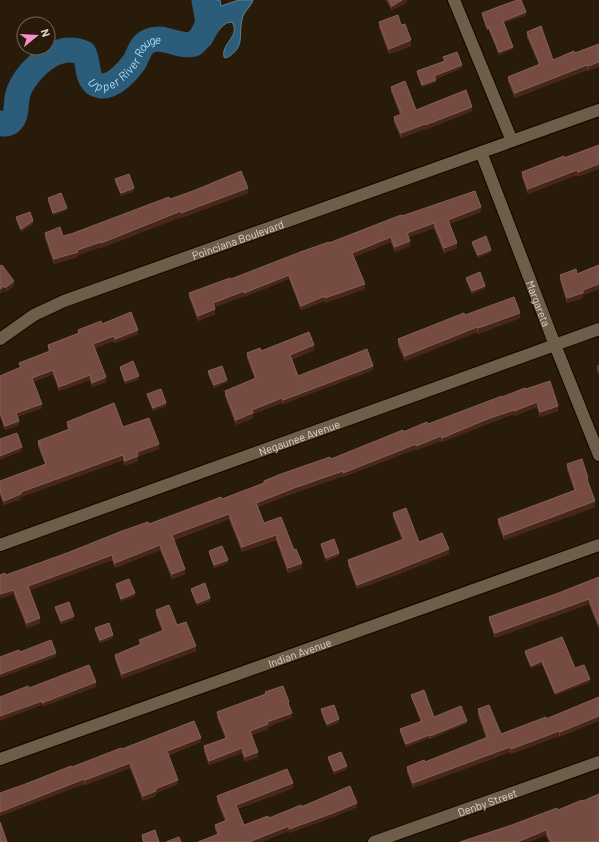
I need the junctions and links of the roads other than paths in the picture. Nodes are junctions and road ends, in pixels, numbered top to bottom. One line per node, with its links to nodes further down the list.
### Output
1 (454, 0): 3 (street)
2 (599, 110): 3 (street)
3 (512, 141): 4 (street, Poinciana Boulevard)
4 (481, 152): 6 (street, Poinciana Boulevard); 7 (street, Margareta)
5 (599, 329): 7 (street, Negaunee Avenue)
6 (0, 339)
7 (555, 345): 8 (street, Margareta); 9 (street, Negaunee Avenue)
8 (599, 455)
9 (0, 545)
10 (599, 545): 11 (street, Indian Avenue)
11 (0, 759)
12 (599, 762): 13 (street, Denby Street)
13 (374, 842)

